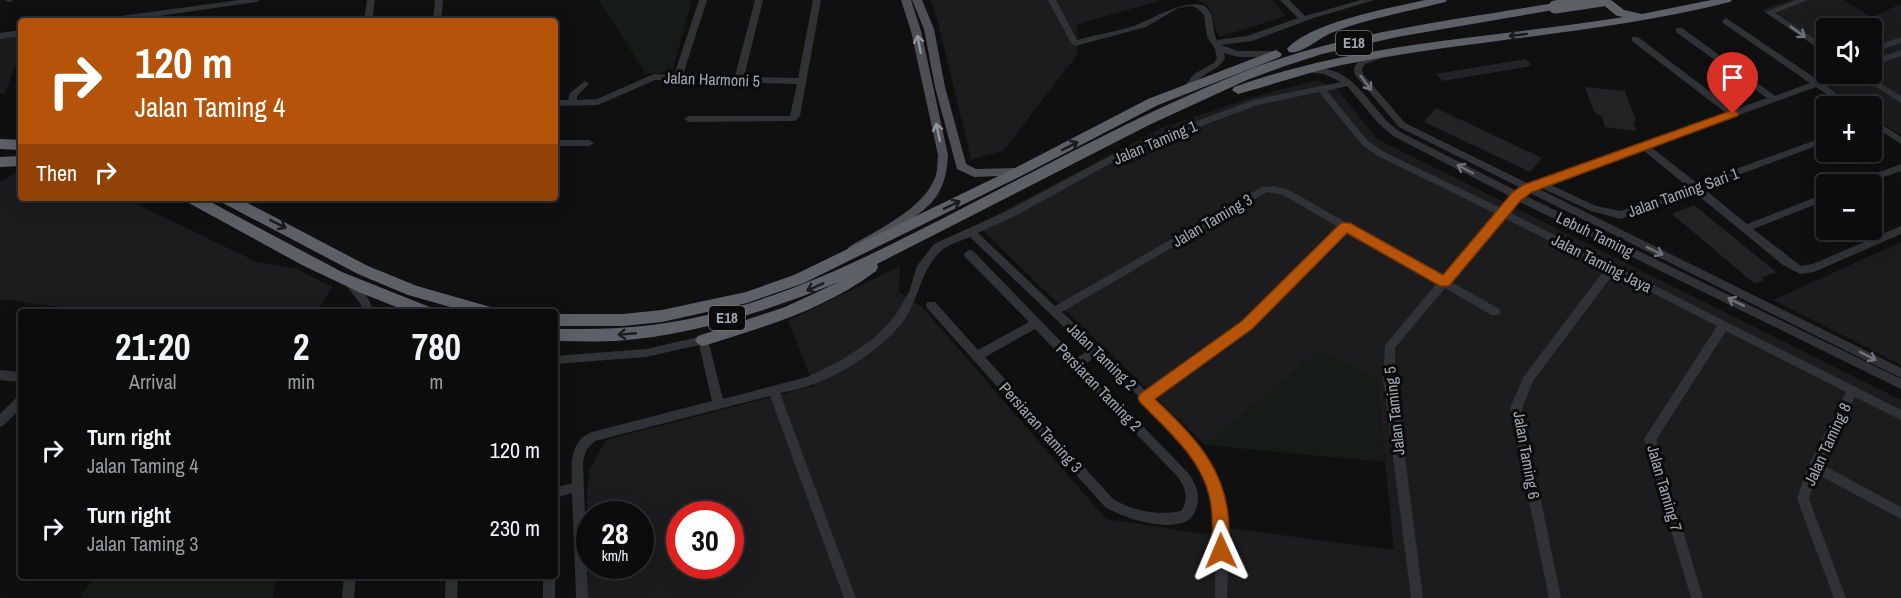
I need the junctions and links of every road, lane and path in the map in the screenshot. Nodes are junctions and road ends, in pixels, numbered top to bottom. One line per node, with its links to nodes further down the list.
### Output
1 (256, 0): 19 (street)
2 (371, 0): 20 (street)
3 (439, 0): 21 (street)
4 (703, 0): 39 (street)
5 (759, 0): 40 (street)
6 (817, 0): 41 (street)
7 (906, 0): 88 (main road, one-way to 7)
8 (917, 0): 72 (main road)
9 (1052, 0): 31 (street)
10 (1284, 0): 22 (street)
11 (1370, 0): 22 (street)
12 (1441, 0): 33 (highway)
13 (1595, 0): 24 (highway)
14 (1603, 0): 17 (highway, E18, bridge); 18 (highway)
15 (1726, 0): 18 (highway)
16 (1804, 0): 30 (street, one-way to 30)
17 (1551, 3): 33 (highway, E18); 56 (highway, E18)
18 (1676, 11): 24 (highway)
19 (145, 18)
20 (368, 18)
21 (437, 18)
22 (1304, 18): 31 (street)
23 (1726, 21): 43 (street)
24 (1576, 28): 34 (highway, one-way to 34)
25 (1679, 30): 51 (street)
26 (18, 33): 27 (street)
27 (0, 36)
28 (1635, 39): 57 (street)
29 (1901, 40): 32 (street)
30 (1816, 44)
31 (1217, 46): 36 (street); 48 (street)
32 (1882, 47)
33 (1293, 49): 36 (highway, E18)
34 (1394, 51): 38 (highway); 75 (street, Lebuh Taming, one-way to 75)
35 (1901, 53): 37 (street)
36 (1277, 54): 48 (highway, E18)
37 (1882, 60)
38 (1304, 70): 42 (street, Lebuh Taming); 47 (highway)
39 (678, 77): 40 (street, Jalan Harmoni 5); 54 (street, Jalan Harmoni 5)
40 (739, 79): 41 (street, Jalan Harmoni 5)
41 (802, 81): 58 (street)
42 (1350, 83): 49 (street, Jalan Taming 1); 77 (street, Lebuh Taming, one-way to 42)
43 (1816, 83): 51 (street)
44 (585, 84): 54 (street)
45 (1817, 84): 50 (street)
46 (1876, 84): 52 (street)
47 (1251, 85): 55 (street); 56 (highway)
48 (1187, 87): 72 (highway, E18, one-way to 48)
49 (1321, 89): 55 (street, Jalan Taming 1); 81 (street, Jalan Taming Jaya)
50 (1835, 96)
51 (1774, 99): 57 (street)
52 (1901, 100)
53 (558, 102): 54 (street, Jalan Harmoni 5)
54 (572, 102)
55 (1256, 102): 85 (street, Jalan Taming 1)
56 (1163, 113): 86 (highway, E18)
57 (1733, 114): 66 (street)
58 (689, 119)
59 (1882, 129): 60 (street)
60 (1901, 141)
61 (558, 143): 62 (street)
62 (589, 143)
63 (1816, 143): 76 (street, Jalan Taming Sari 1)
64 (0, 144): 65 (highway)
65 (18, 145)
66 (1644, 146): 74 (street); 76 (street)
67 (18, 150): 68 (highway)
68 (0, 151)
69 (18, 161): 70 (highway)
70 (0, 162)
71 (1901, 167): 73 (street)
72 (1018, 172): 88 (highway, E18, one-way to 72)
73 (1882, 174)
74 (1541, 184): 75 (street); 76 (street, Jalan Taming Sari 1)
75 (1527, 188): 77 (street, Jalan Taming 5); 107 (street, Lebuh Taming, one-way to 107)
76 (1696, 188): 83 (street)
77 (1516, 197): 81 (street, Jalan Taming 5); 110 (street, Lebuh Taming, one-way to 77)
78 (1816, 200): 83 (street)
79 (198, 201): 90 (highway)
80 (232, 201): 95 (highway, one-way to 95)
81 (1503, 214): 89 (street, Jalan Taming Jaya); 91 (street, Jalan Taming 5)
82 (1345, 226): 91 (street, Jalan Taming 3); 96 (street, Jalan Taming 3); 113 (street)
83 (1746, 228): 84 (street)
84 (1901, 230)
85 (972, 233): 96 (street, Jalan Taming 2); 112 (street, Jalan Taming 1)
86 (887, 253): 101 (highway, E18, one-way to 101); 102 (highway)
87 (969, 254): 99 (street, Persiaran Taming 2)
88 (842, 258): 98 (highway, E18)
89 (1612, 268): 100 (street, Jalan Taming Jaya); 133 (street, Jalan Taming 6)
90 (349, 283): 93 (street); 94 (highway)
91 (1444, 283): 97 (street, Jalan Taming 3); 132 (street, Jalan Taming 5)
92 (931, 305): 104 (street, Persiaran Taming 3)
93 (368, 309)
94 (417, 309)
95 (478, 309)
96 (1056, 311): 103 (street, Jalan Taming 2)
97 (1496, 312)
98 (558, 320)
99 (1036, 323): 104 (street); 106 (street, Persiaran Taming 2)
100 (1724, 325): 111 (street, Jalan Taming Jaya); 134 (street, Jalan Taming 7)
101 (558, 335)
102 (702, 340): 105 (street); 115 (street)
103 (1096, 351): 106 (street); 113 (street, Jalan Taming 2)
104 (978, 356): 122 (street, Persiaran Taming 3)
105 (558, 360)
106 (1077, 364): 122 (street, Persiaran Taming 2)
107 (1901, 373)
108 (0, 375): 109 (street)
109 (18, 377)
110 (1901, 384)
111 (1852, 391): 116 (street, Jalan Taming Jaya); 118 (street, Jalan Taming 8)
112 (774, 392): 115 (street, Jalan Taming 1); 130 (street)
113 (1145, 398): 131 (street, Jalan Taming 2)
114 (18, 403): 117 (street)
115 (719, 405): 119 (street, Jalan Taming 1)
116 (1901, 415)
117 (0, 422)
118 (1814, 466): 121 (street); 135 (street, Jalan Taming 8)
119 (576, 488): 120 (street); 129 (street, Jalan Taming 1)
120 (558, 492)
121 (1901, 513)
122 (1167, 518)
123 (350, 579): 126 (street)
124 (452, 579): 127 (street)
125 (549, 579): 128 (street)
126 (348, 598)
127 (451, 598)
128 (549, 598)
129 (582, 598)
130 (850, 598)
131 (1221, 598)
132 (1417, 598)
133 (1555, 598)
134 (1697, 598)
135 (1840, 598)

